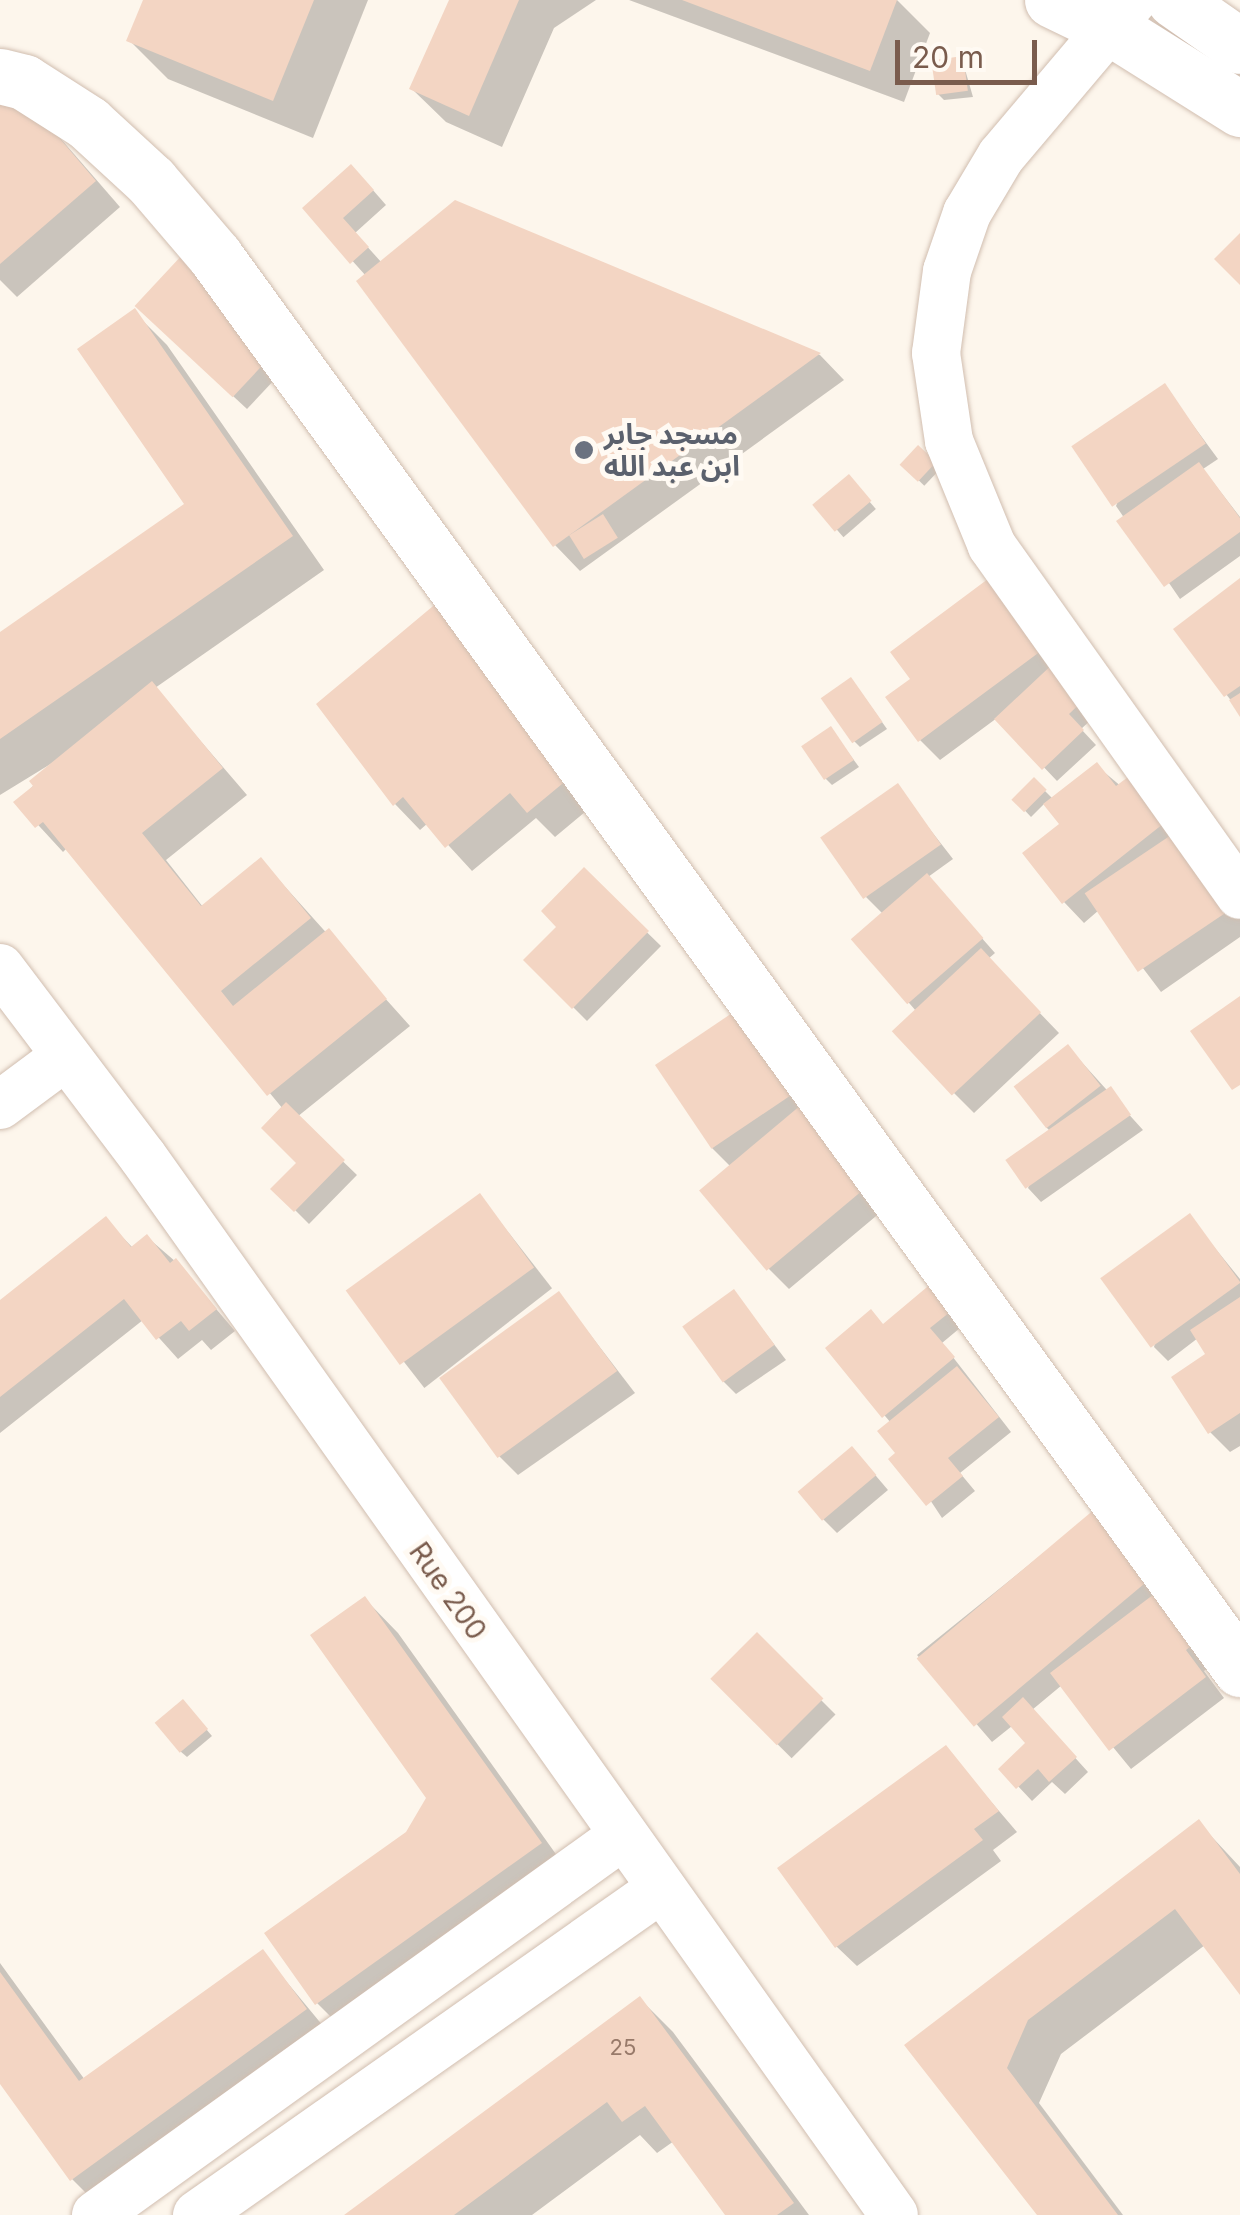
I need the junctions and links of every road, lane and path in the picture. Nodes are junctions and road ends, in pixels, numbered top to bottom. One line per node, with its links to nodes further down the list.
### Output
1 (1052, 0): 3 (street)
2 (1174, 0): 4 (street)
3 (1124, 15): 6 (street); 7 (street)
4 (1240, 46)
5 (0, 76): 11 (street)
6 (1240, 110)
7 (1240, 895)
8 (0, 968): 9 (street, Rue 200)
9 (66, 1056): 10 (street); 12 (street, Rue 200)
10 (0, 1105)
11 (1240, 1669)
12 (621, 1838): 13 (street, Rue 200); 14 (street)
13 (659, 1890): 15 (street); 16 (street, Rue 200)
14 (96, 2215)
15 (198, 2215)
16 (894, 2215)

